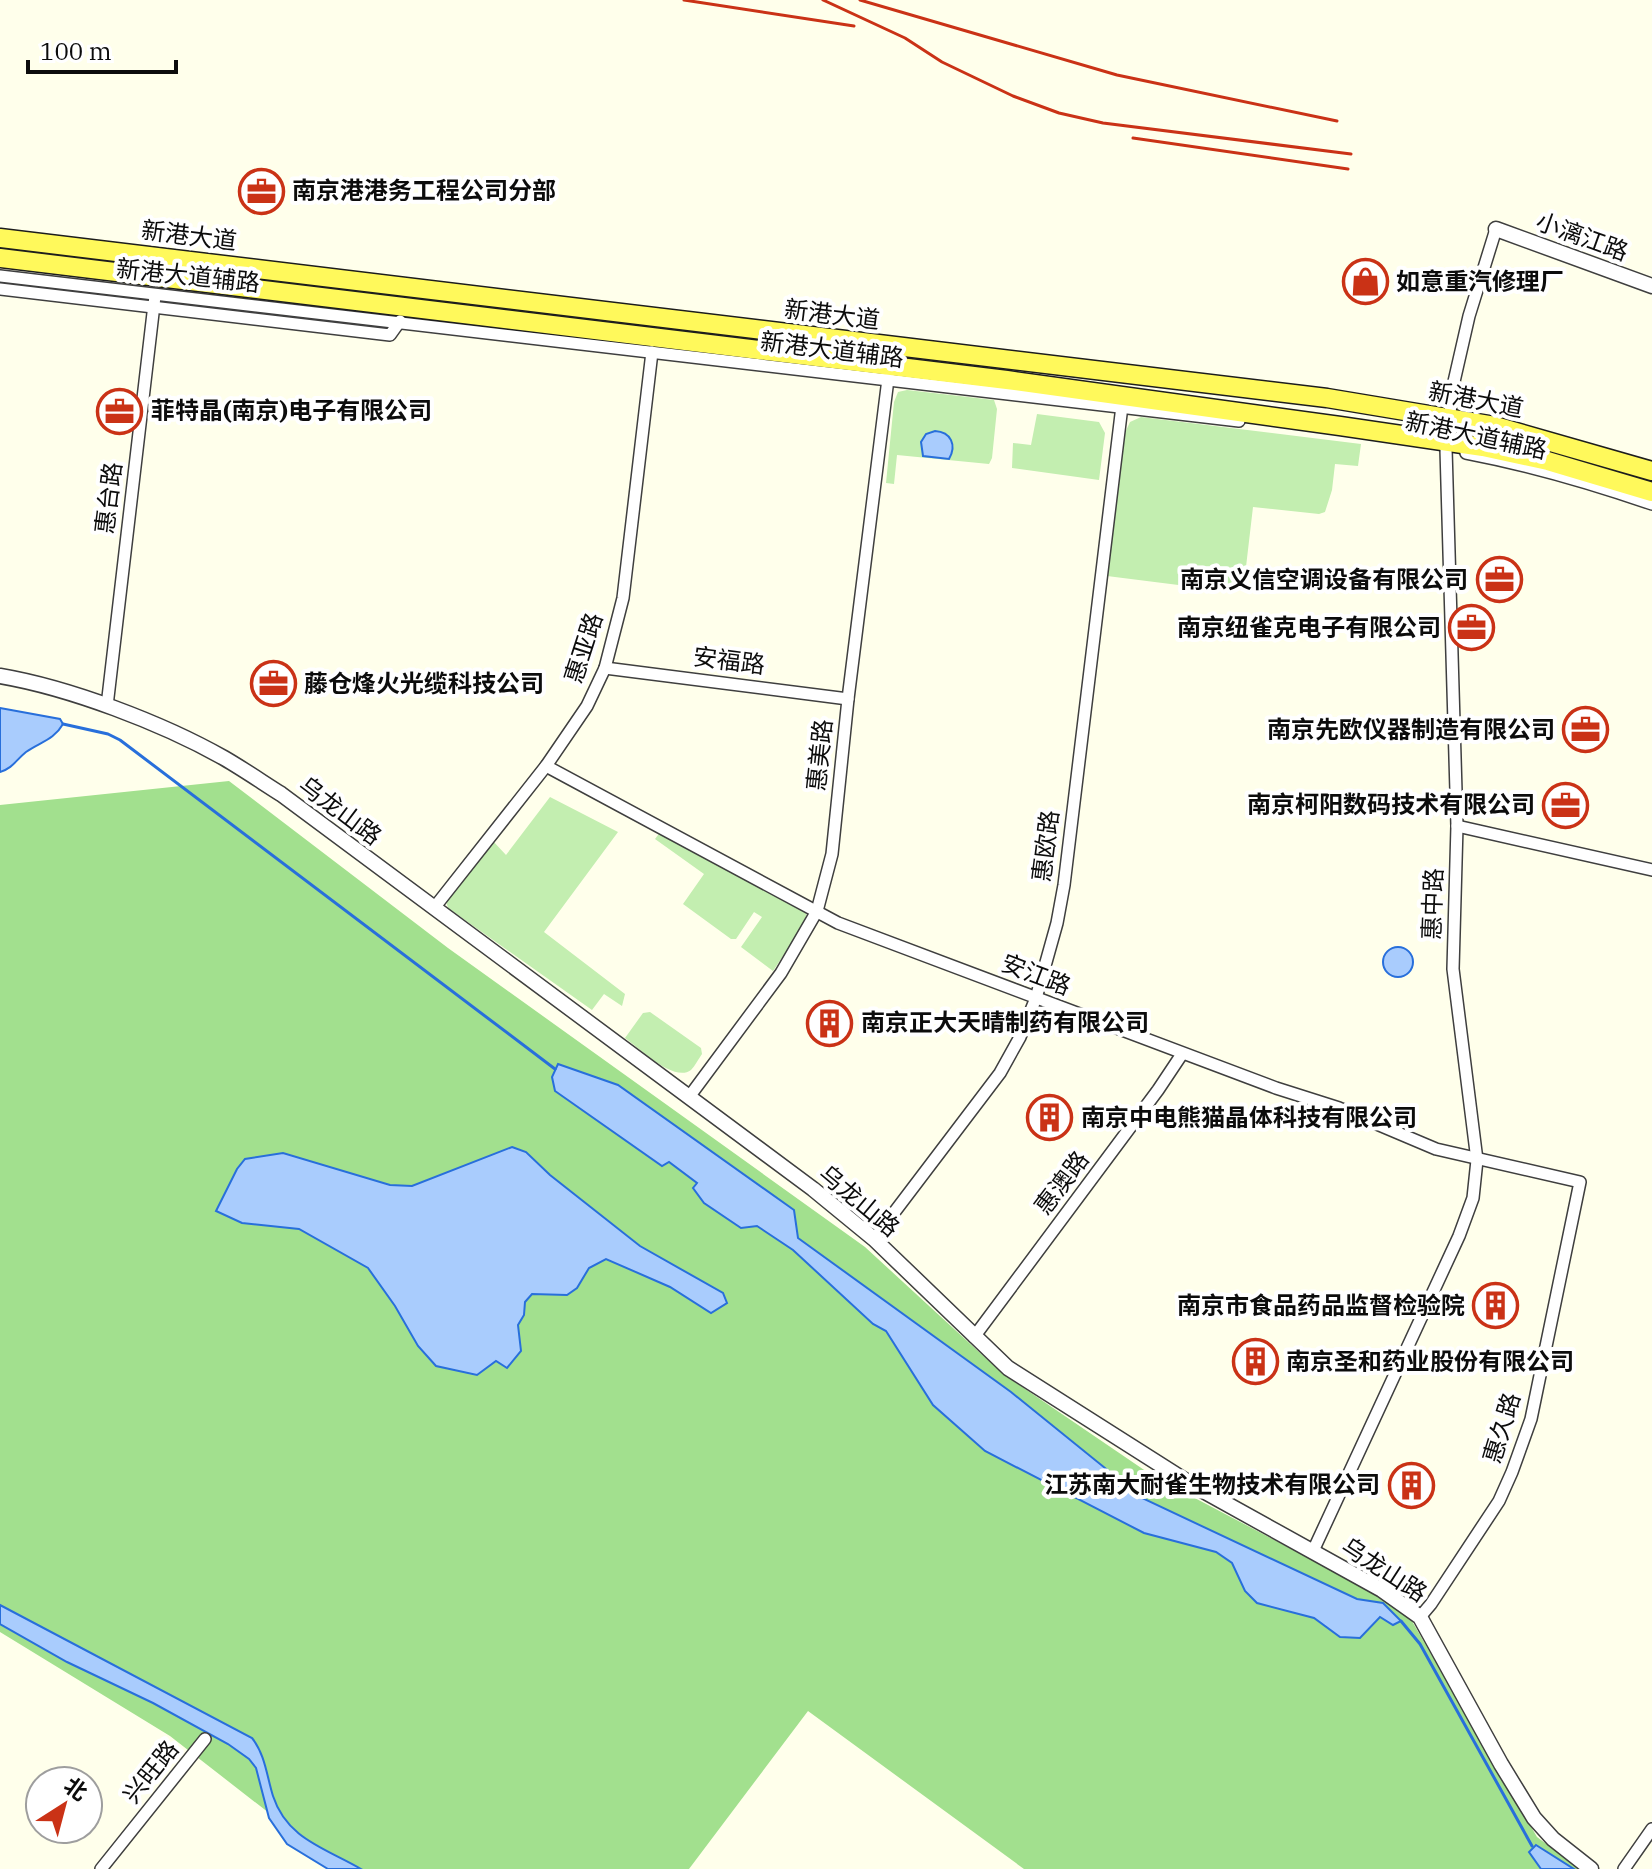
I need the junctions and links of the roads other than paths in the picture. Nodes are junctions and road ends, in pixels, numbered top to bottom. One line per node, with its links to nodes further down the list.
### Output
1 (1496, 229): 5 (street, 小漓江路); 11 (street, 惠中路)
2 (0, 238): 11 (main road, 新港大道)
3 (0, 258): 12 (main road, 新港大道)
4 (0, 276): 7 (street, 新港大道辅路)
5 (1652, 286)
6 (0, 289): 7 (street)
7 (154, 301): 8 (street, 新港大道辅路); 19 (street, 惠台路)
8 (652, 352): 9 (street, 新港大道辅路); 16 (street, 惠亚路)
9 (888, 379): 10 (street, 新港大道辅路); 18 (street, 惠美路)
10 (1122, 406): 12 (street, 新港大道辅路); 25 (street, 惠欧路)
11 (1450, 418): 12 (street, 惠中路); 13 (main road, 新港大道)
12 (1446, 446): 14 (main road, 新港大道); 15 (street, 新港大道辅路); 21 (street, 惠中路)
13 (1652, 471)
14 (1652, 492)
15 (1652, 504)
16 (605, 668): 18 (street, 安福路); 20 (street, 惠亚路)
17 (0, 676): 19 (street, 乌龙山路)
18 (848, 699): 24 (street, 惠美路)
19 (107, 706): 23 (street, 乌龙山路)
20 (546, 766): 23 (street, 惠亚路); 24 (street, 安江路)
21 (1457, 826): 22 (street); 28 (street, 惠中路)
22 (1652, 870)
23 (434, 908): 27 (street, 乌龙山路)
24 (817, 911): 25 (street, 安江路); 27 (street, 惠美路)
25 (1036, 998): 26 (street, 安江路); 30 (street, 惠欧路)
26 (1182, 1054): 28 (street, 安江路); 31 (street, 惠澳路)
27 (689, 1097): 30 (street, 乌龙山路)
28 (1477, 1160): 29 (street, 安江路); 32 (street, 惠中路)
29 (1580, 1182): 33 (street, 惠久路)
30 (874, 1239): 31 (street, 乌龙山路)
31 (974, 1337): 32 (street, 乌龙山路)
32 (1313, 1551): 33 (street, 乌龙山路)
33 (1420, 1617): 37 (street, 乌龙山路)
34 (205, 1739): 36 (street, 兴旺路)
35 (1652, 1829): 38 (street)
36 (101, 1869)
37 (1591, 1869)
38 (1624, 1869)

